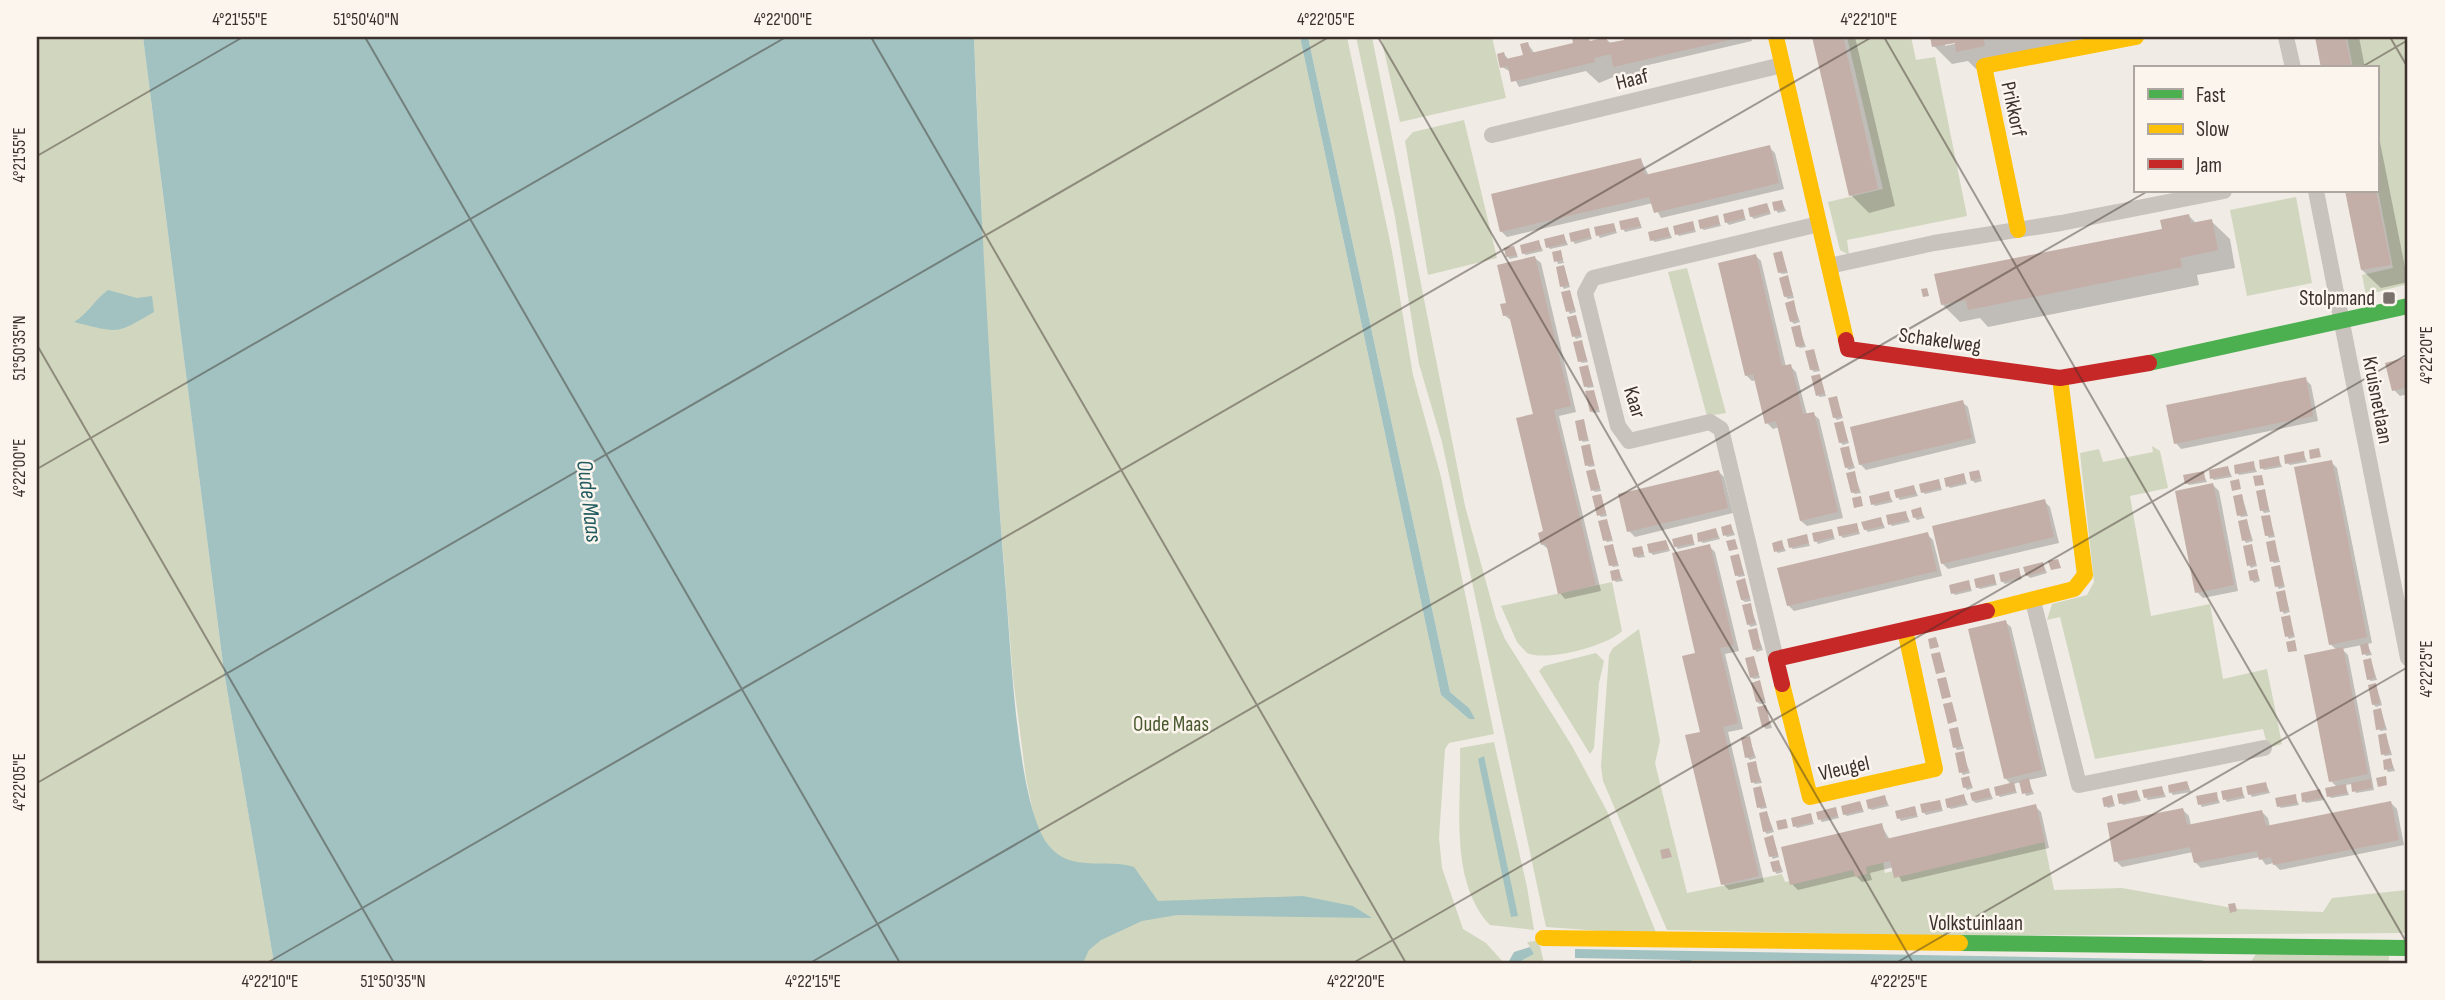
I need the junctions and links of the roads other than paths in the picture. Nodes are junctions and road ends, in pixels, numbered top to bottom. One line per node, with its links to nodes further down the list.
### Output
1 (1776, 37): 4 (street, Schakelweg)
2 (2136, 37): 10 (street, Prikkorf)
3 (2286, 37): 5 (street)
4 (1782, 65): 6 (street, Haaf); 9 (street, Schakelweg)
5 (2292, 66)
6 (1492, 135)
7 (2219, 192): 10 (street)
8 (2316, 192): 13 (street, Kruisnetlaan)
9 (1819, 224): 11 (street, Schakelweg); 19 (street, Kaar)
10 (2018, 230): 11 (street)
11 (1829, 266): 14 (street, Schakelweg)
12 (2408, 306): 13 (street, Schakelweg)
13 (2341, 321): 14 (street, Schakelweg); 17 (street, Kruisnetlaan)
14 (2060, 377): 15 (street)
15 (2033, 601): 16 (street); 20 (street)
16 (1905, 630): 19 (street); 19 (street, Vleugel)
17 (2406, 635): 18 (street, Kruisnetlaan)
18 (2408, 658)
19 (1776, 659)
20 (2264, 748)
21 (1543, 938): 22 (street, Volkstuinlaan)
22 (2408, 948)

